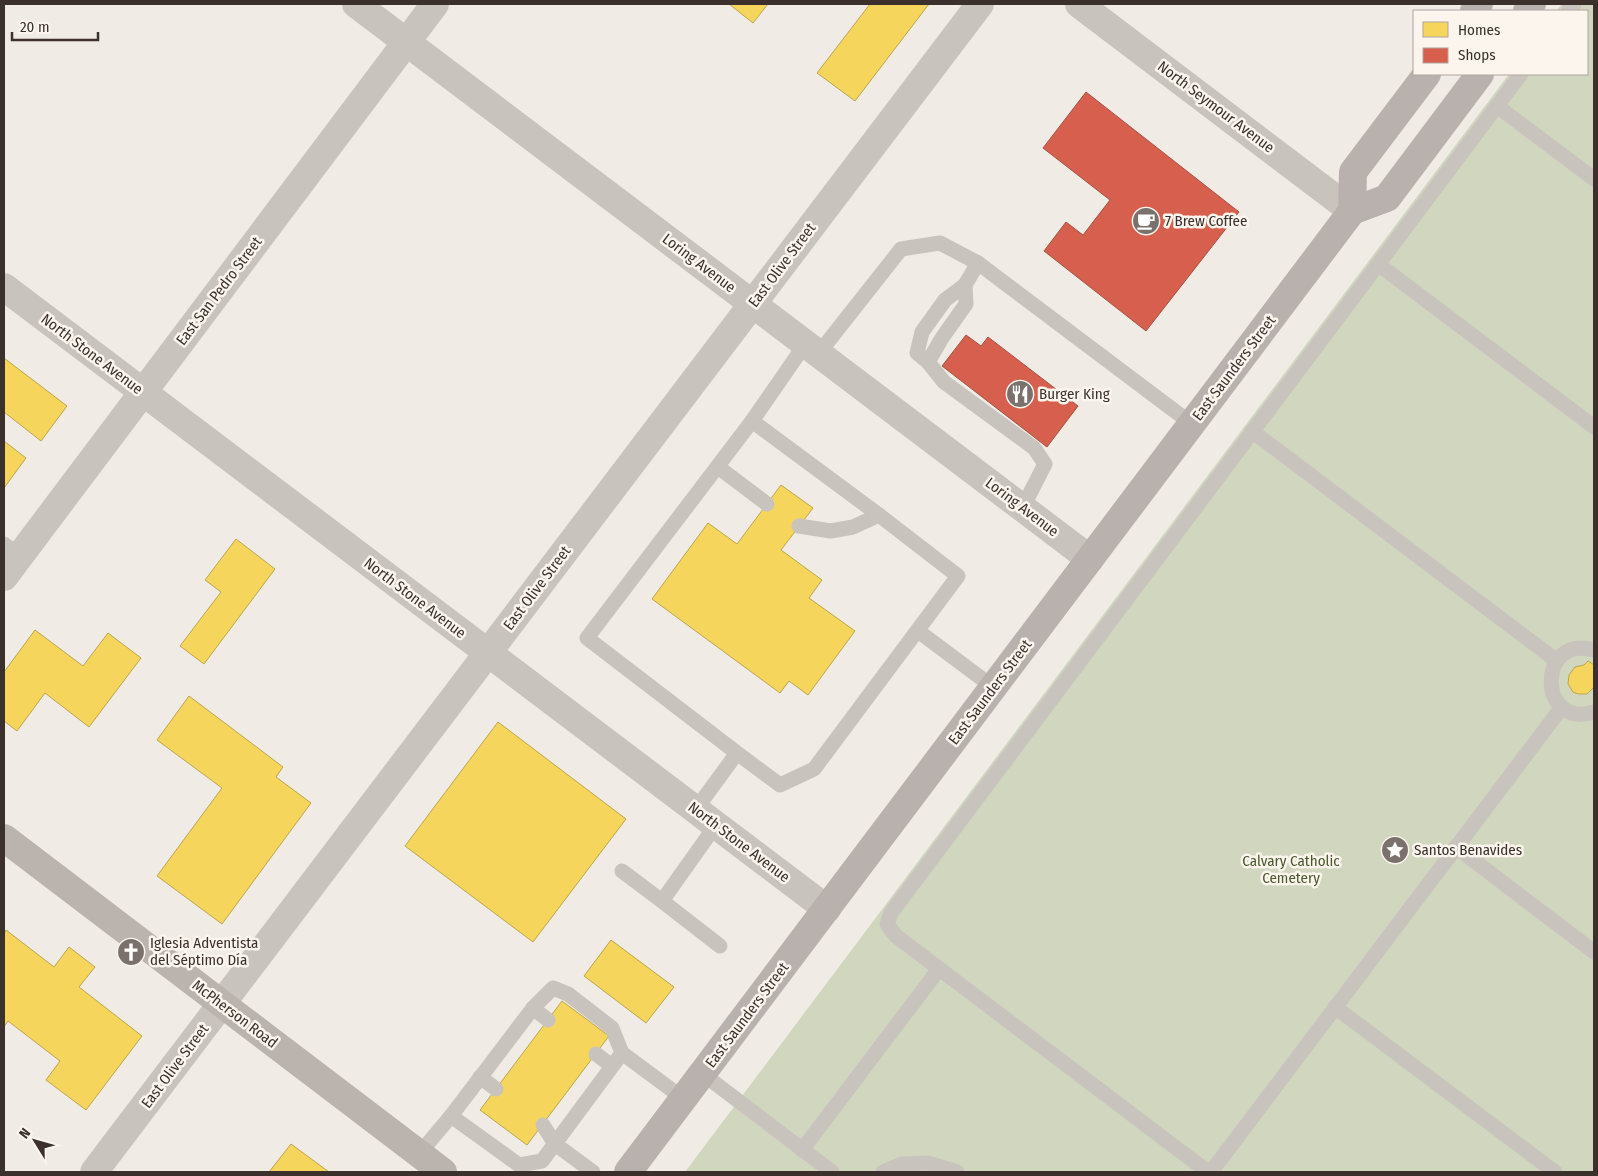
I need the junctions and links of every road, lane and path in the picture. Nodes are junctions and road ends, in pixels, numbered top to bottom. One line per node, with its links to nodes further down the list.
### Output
1 (356, 4): 5 (street, Loring Avenue)
2 (436, 4): 5 (street, East San Pedro Street)
3 (980, 4): 15 (street, East Olive Street)
4 (1079, 4): 11 (street, North Seymour Avenue)
5 (406, 42): 15 (street, Loring Avenue); 17 (street, East San Pedro Street)
6 (1426, 75): 11 (main road)
7 (1479, 75): 11 (main road)
8 (1520, 75): 9 (lane)
9 (1497, 106): 10 (lane); 13 (lane)
10 (1594, 179)
11 (1352, 211): 19 (main road, East Saunders Street)
12 (978, 263): 16 (lane); 19 (lane); 24 (lane)
13 (1378, 264): 20 (lane); 21 (lane)
14 (4, 287): 17 (street, North Stone Avenue)
15 (753, 304): 16 (street, Loring Avenue); 32 (street, East Olive Street)
16 (812, 348): 18 (lane); 24 (street, Loring Avenue)
17 (143, 392): 27 (street, East San Pedro Street); 32 (street, North Stone Avenue)
18 (752, 422): 22 (lane); 25 (lane)
19 (1192, 424): 28 (main road, East Saunders Street)
20 (1594, 427)
21 (1252, 431): 33 (lane); 46 (lane)
22 (718, 467): 23 (lane); 37 (lane)
23 (767, 504)
24 (1023, 507): 28 (street, Loring Avenue)
25 (879, 515): 26 (lane); 30 (lane)
26 (799, 526)
27 (12, 550): 29 (street, East San Pedro Street)
28 (1090, 559): 34 (main road, East Saunders Street)
29 (4, 578)
30 (918, 631): 34 (lane); 37 (lane)
31 (1594, 650): 33 (lane)
32 (488, 653): 38 (street, North Stone Avenue); 47 (street, East Olive Street)
33 (1557, 661): 35 (lane)
34 (994, 687): 43 (main road, East Saunders Street)
35 (1562, 707): 36 (lane); 40 (lane)
36 (1594, 712)
37 (737, 753): 38 (lane)
38 (706, 817): 42 (lane); 43 (street, North Stone Avenue)
39 (4, 838): 47 (main road, McPherson Road)
40 (1456, 847): 45 (lane); 48 (lane)
41 (622, 871): 42 (lane)
42 (662, 901): 44 (lane)
43 (827, 909): 54 (main road, East Saunders Street)
44 (720, 946)
45 (1594, 952)
46 (939, 969): 61 (lane); 71 (lane)
47 (222, 1004): 62 (main road, McPherson Road); 64 (street, East Olive Street)
48 (1335, 1007): 71 (lane); 72 (lane)
49 (533, 1008): 50 (lane); 51 (lane); 55 (lane)
50 (548, 1020)
51 (622, 1053): 53 (lane); 57 (lane)
52 (596, 1054): 53 (lane)
53 (612, 1066): 60 (lane)
54 (703, 1074): 57 (main road, East Saunders Street); 61 (lane)
55 (480, 1077): 56 (lane); 58 (lane)
56 (496, 1089)
57 (684, 1099): 67 (main road, East Saunders Street)
58 (451, 1116): 62 (lane); 63 (lane)
59 (543, 1125): 60 (lane)
60 (554, 1144): 63 (lane); 66 (lane)
61 (802, 1150): 68 (lane)
62 (419, 1154): 65 (main road, McPherson Road)
63 (517, 1169)
64 (94, 1172)
65 (443, 1172)
66 (593, 1172)
67 (628, 1172)
68 (832, 1172)
69 (883, 1172): 70 (lane)
70 (956, 1172)
71 (1210, 1172)
72 (1555, 1172)

